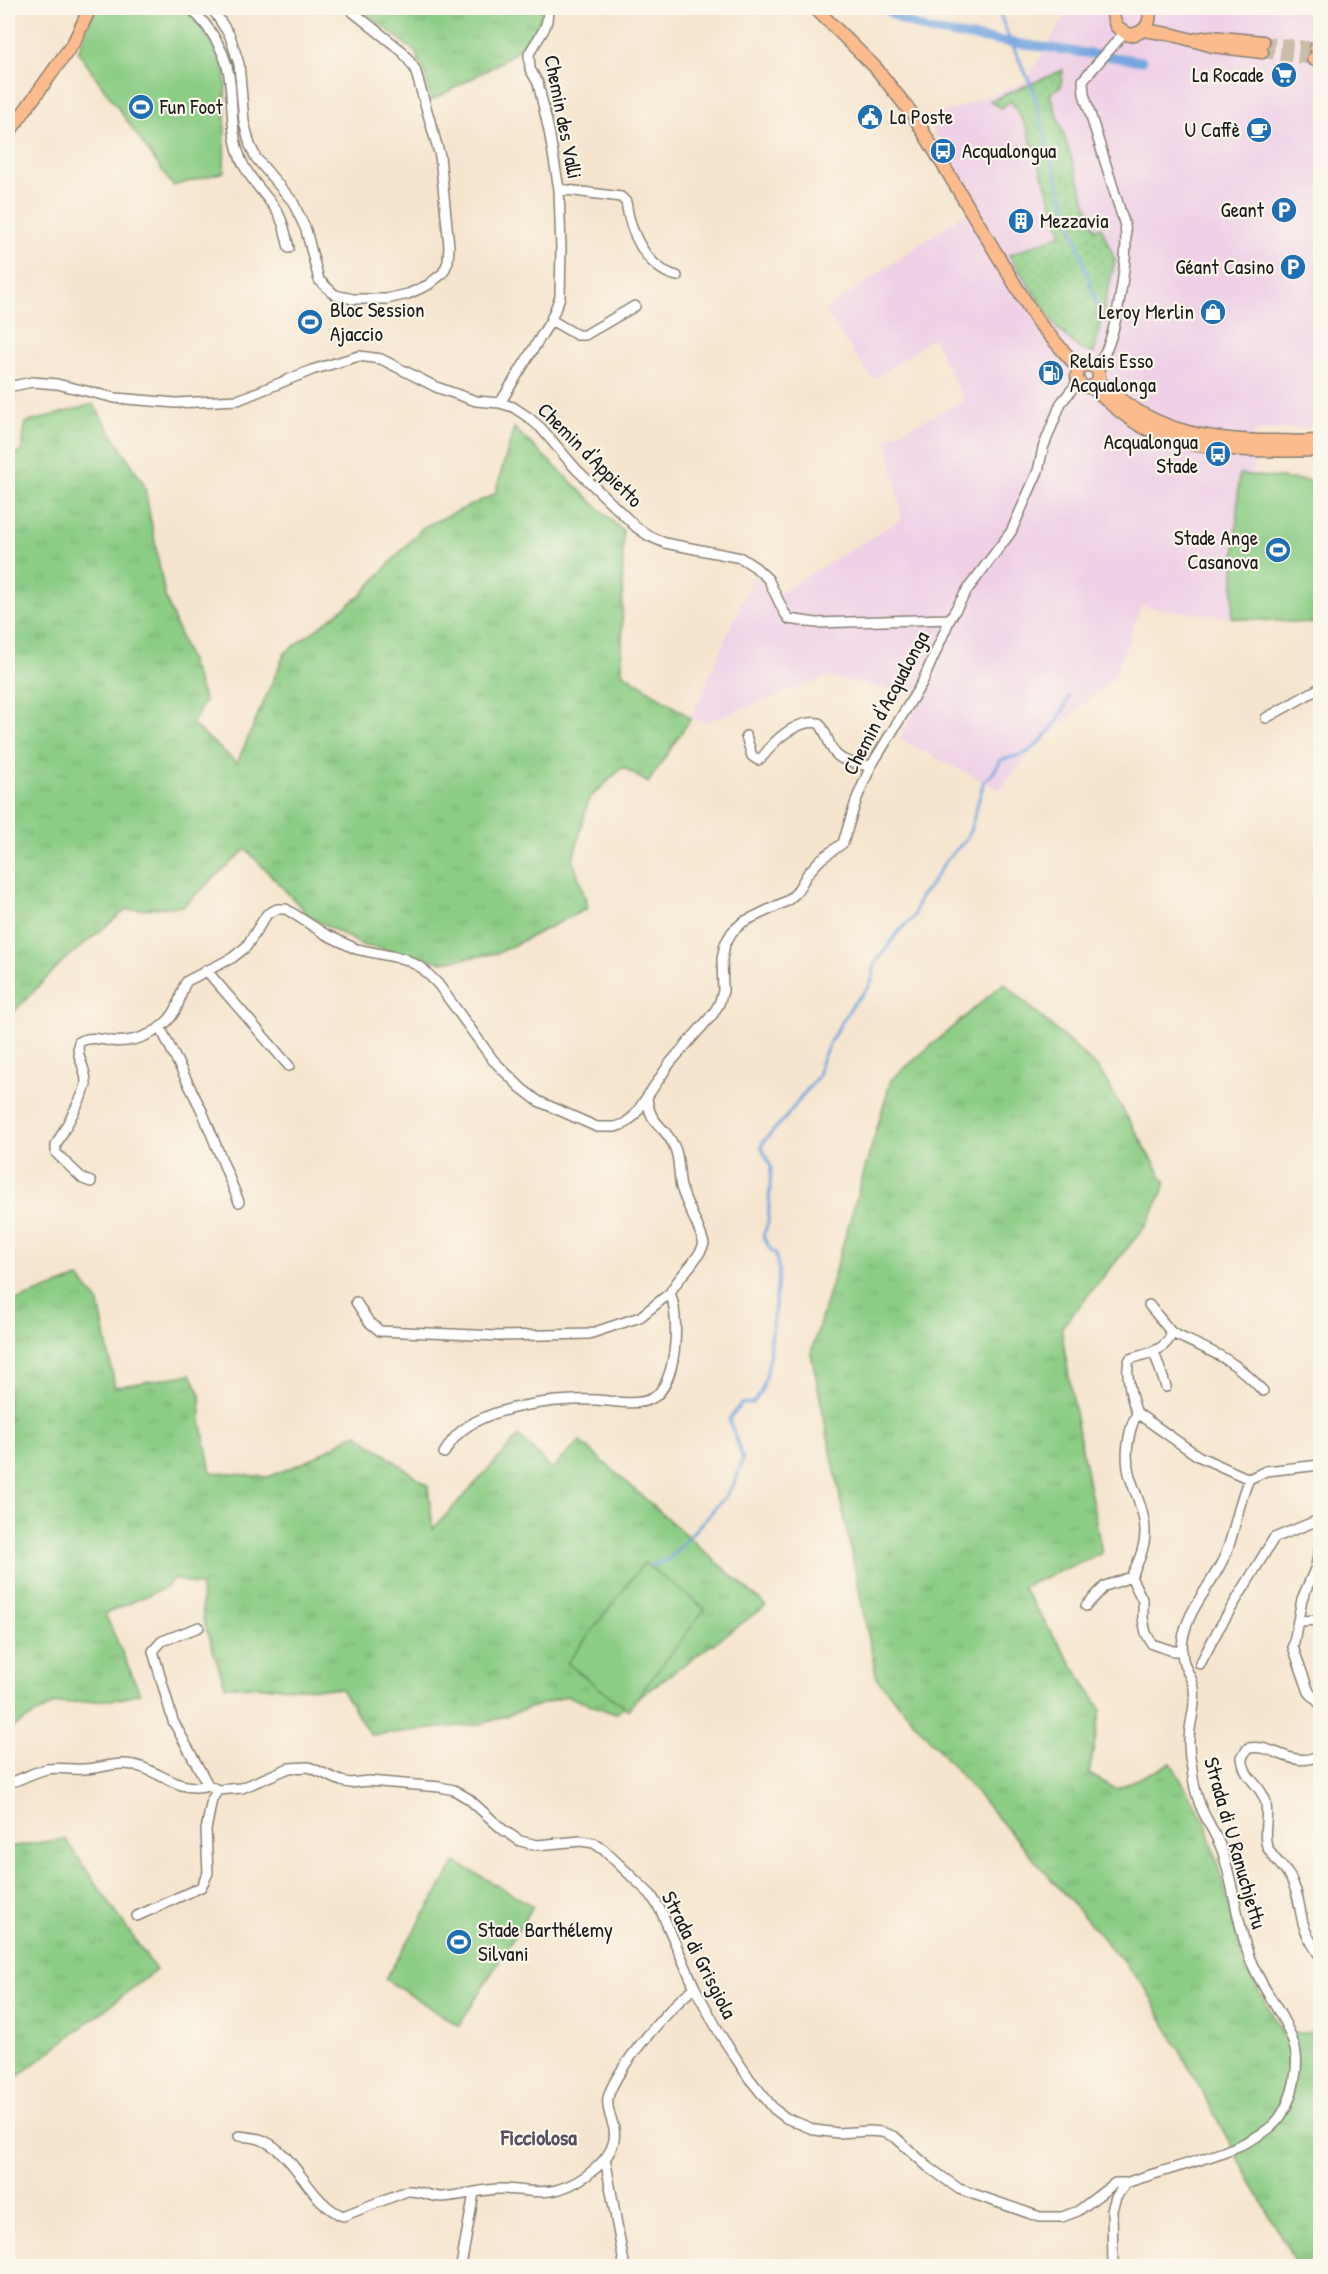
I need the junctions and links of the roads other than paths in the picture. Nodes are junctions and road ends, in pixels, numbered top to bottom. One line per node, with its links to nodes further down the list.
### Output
1 (90, 8): 13 (main road)
2 (190, 8): 15 (street)
3 (212, 8): 4 (street)
4 (350, 8)
5 (547, 8): 14 (street, Chemin des Valli)
6 (815, 8): 20 (main road)
7 (1111, 10): 10 (main road)
8 (1149, 12): 9 (main road); 11 (main road)
9 (1144, 30): 10 (main road); 11 (main road)
10 (1124, 33): 19 (street)
11 (1174, 35): 12 (main road)
12 (1263, 47)
13 (8, 134)
14 (559, 189): 16 (street); 18 (street, Chemin des Valli)
15 (289, 248)
16 (677, 276)
17 (635, 306): 18 (street)
18 (551, 320): 24 (street, Chemin des Valli)
19 (1094, 367): 20 (main road); 22 (main road)
20 (1079, 369): 21 (main road)
21 (1078, 382): 22 (main road); 27 (street, Chemin d'Acqualonga)
22 (1095, 383): 25 (main road); 26 (main road)
23 (8, 387): 24 (street, Chemin d'Appietto)
24 (500, 403): 27 (street, Chemin d'Appietto)
25 (1320, 440)
26 (1320, 450)
27 (950, 619): 31 (street, Chemin d'Acqualonga)
28 (1320, 688): 29 (street)
29 (1266, 718)
30 (746, 736): 31 (street)
31 (871, 766): 35 (street, Chemin d'Acqualonga)
32 (206, 970): 33 (street, Chemin d'Acqualonga); 34 (street); 35 (street, Chemin d'Acqualonga)
33 (160, 1027): 36 (street); 37 (street)
34 (289, 1066)
35 (647, 1098): 38 (street)
36 (91, 1182)
37 (239, 1202)
38 (670, 1293): 39 (street); 46 (street)
39 (356, 1302)
40 (1149, 1305): 41 (street)
41 (1172, 1333): 42 (street); 44 (street)
42 (1154, 1352): 43 (street); 45 (street)
43 (1166, 1387)
44 (1263, 1392)
45 (1137, 1413): 48 (street); 51 (street)
46 (444, 1453)
47 (1320, 1465): 48 (street)
48 (1249, 1479): 56 (street)
49 (1320, 1522): 57 (street)
50 (1320, 1549): 54 (street)
51 (1131, 1577): 52 (street); 56 (street)
52 (1086, 1606)
53 (1320, 1620): 54 (street)
54 (1299, 1621): 58 (street)
55 (199, 1627): 61 (street)
56 (1182, 1651): 68 (street, Strada di U Ranuchjettu)
57 (1200, 1664)
58 (1320, 1704)
59 (1320, 1755): 64 (street)
60 (8, 1783): 61 (street)
61 (208, 1785): 62 (street)
62 (218, 1790): 63 (street); 65 (street, Strada di Grisgiola)
63 (137, 1916)
64 (1320, 1956)
65 (695, 1988): 67 (street); 68 (street, Strada di Grisgiola)
66 (239, 2136): 69 (street)
67 (605, 2158): 69 (street); 70 (street)
68 (1126, 2183): 72 (street)
69 (474, 2193): 71 (street)
70 (624, 2263)
71 (461, 2266)
72 (1113, 2266)

